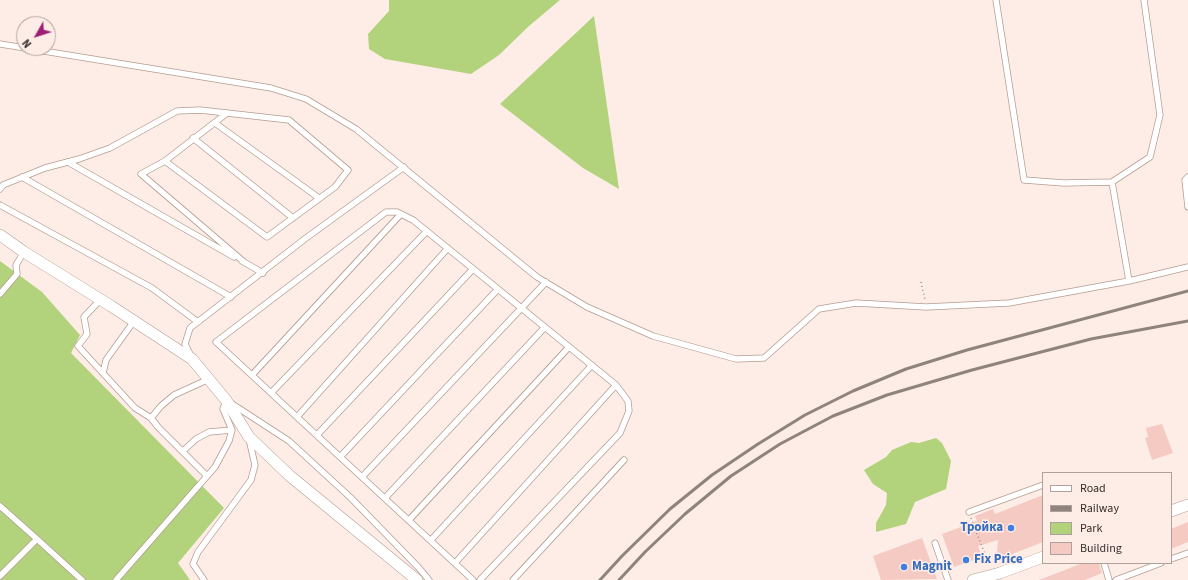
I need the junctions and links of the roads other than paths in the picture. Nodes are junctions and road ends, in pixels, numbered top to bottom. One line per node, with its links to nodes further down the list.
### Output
1 (996, 0): 12 (lane)
2 (1144, 0): 12 (lane)
3 (0, 44): 9 (lane)
4 (227, 113): 5 (lane); 8 (lane); 14 (lane)
5 (215, 123): 6 (lane); 14 (lane)
6 (193, 138): 7 (lane); 18 (lane)
7 (165, 161): 18 (lane); 23 (lane)
8 (68, 162): 11 (lane); 23 (lane)
9 (404, 167): 26 (lane); 28 (lane)
10 (1188, 176): 16 (lane)
11 (22, 177): 13 (lane); 31 (lane)
12 (1112, 182): 27 (lane)
13 (0, 189)
14 (319, 198): 18 (lane)
15 (0, 205): 35 (lane)
16 (1188, 207)
17 (401, 214): 19 (lane); 41 (lane); 41 (lane)
18 (292, 218)
19 (427, 231): 21 (lane); 44 (lane)
20 (0, 235): 22 (street)
21 (448, 248): 25 (lane); 46 (lane)
22 (24, 252): 30 (lane); 32 (street)
23 (244, 262): 26 (lane)
24 (1188, 267): 27 (lane)
25 (473, 269): 29 (lane); 49 (lane)
26 (262, 273): 31 (lane)
27 (1129, 281): 28 (lane)
28 (546, 282): 33 (lane)
29 (498, 289): 33 (lane); 52 (lane)
30 (0, 294)
31 (231, 297): 35 (lane)
32 (101, 299): 34 (street); 40 (lane)
33 (522, 308): 36 (lane); 55 (lane)
34 (134, 321): 38 (street); 40 (lane)
35 (198, 322): 38 (lane)
36 (545, 327): 37 (lane); 57 (lane)
37 (569, 347): 39 (lane); 62 (lane)
38 (192, 359): 42 (street)
39 (592, 365): 43 (lane); 64 (lane)
40 (103, 373): 47 (lane)
41 (252, 375): 44 (lane)
42 (209, 379): 45 (street); 47 (lane)
43 (616, 385): 69 (lane); 80 (lane)
44 (272, 393): 46 (lane)
45 (226, 400): 48 (lane); 50 (street); 78 (lane)
46 (297, 417): 49 (lane)
47 (152, 418): 51 (lane)
48 (232, 430): 51 (lane); 54 (lane)
49 (317, 436): 52 (lane)
50 (248, 437): 76 (lane); 77 (street)
51 (183, 450): 54 (lane)
52 (340, 457): 55 (lane)
53 (624, 460): 81 (lane)
54 (207, 476): 75 (lane)
55 (362, 477): 57 (lane)
56 (1042, 485): 61 (lane)
57 (385, 498): 62 (lane)
58 (1188, 505): 60 (street)
59 (0, 506): 63 (lane)
60 (1172, 511)
61 (969, 512)
62 (409, 520): 64 (lane)
63 (38, 539): 72 (lane); 74 (lane)
64 (430, 540): 69 (lane)
65 (935, 543): 82 (lane)
66 (1188, 553): 68 (lane)
67 (1042, 557): 73 (street)
68 (1172, 559)
69 (455, 563): 79 (lane)
70 (1104, 564): 84 (lane)
71 (1158, 564): 85 (lane)
72 (0, 576)
73 (998, 576): 83 (street)
74 (82, 580)
75 (116, 580)
76 (204, 580)
77 (417, 580)
78 (429, 580)
79 (473, 580)
80 (480, 580)
81 (513, 580)
82 (948, 580)
83 (973, 580)
84 (1109, 580)
85 (1116, 580)

